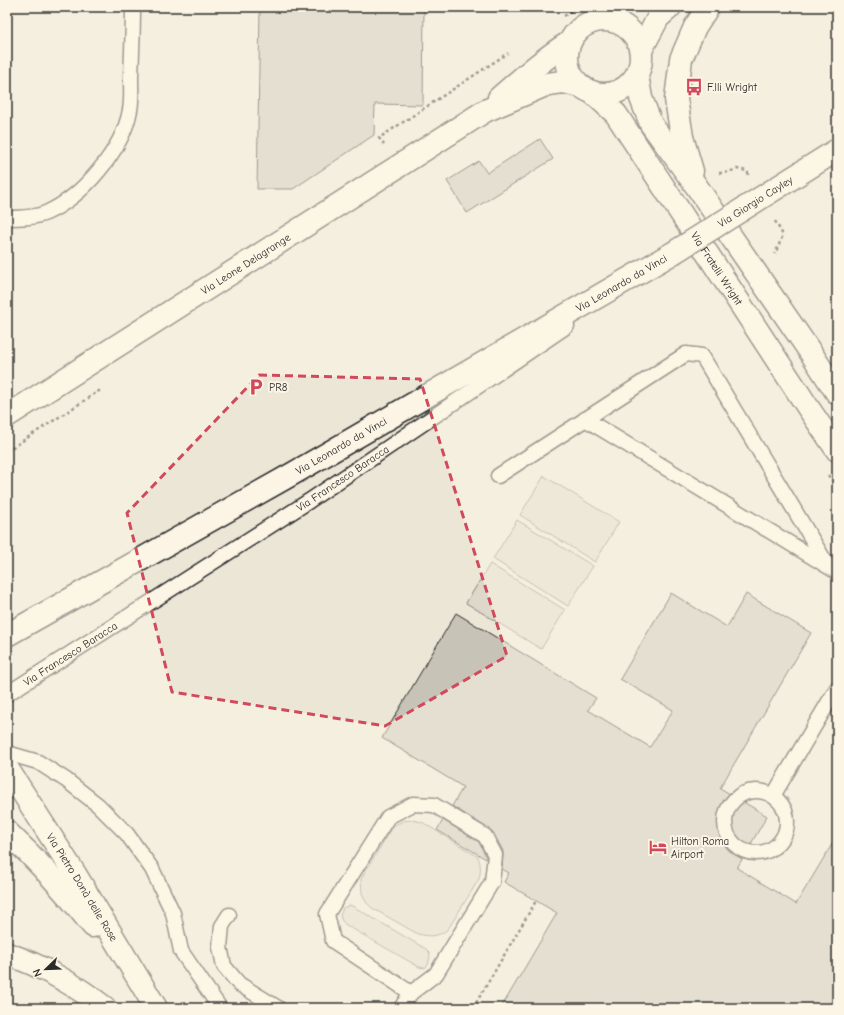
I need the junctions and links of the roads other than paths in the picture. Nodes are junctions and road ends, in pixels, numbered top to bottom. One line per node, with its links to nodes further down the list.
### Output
1 (133, 7): 13 (lane)
2 (625, 7): 5 (street)
3 (670, 7): 7 (street)
4 (708, 7): 12 (street)
5 (603, 19): 6 (street); 7 (street)
6 (570, 42): 9 (street); 10 (street, Via Leone Delagrange)
7 (641, 50): 8 (street)
8 (636, 75): 9 (street); 12 (street)
9 (586, 89): 10 (street, Via Leone Delagrange); 16 (street, Via Fratelli Wright)
10 (485, 111): 18 (street, Via Leone Delagrange)
11 (837, 150): 14 (street, Via Giorgio Cayley, bridge)
12 (697, 187): 15 (street)
13 (7, 218)
14 (673, 253): 23 (street, Via Leonardo da Vinci); 25 (lane, Via Francesco Baracca)
15 (811, 353): 16 (street); 17 (street)
16 (783, 370): 20 (street, Via Fratelli Wright)
17 (837, 393)
18 (7, 416)
19 (585, 419): 21 (lane); 22 (lane); 22 (lane)
20 (837, 450)
21 (498, 476)
22 (832, 569)
23 (7, 634)
24 (837, 688): 28 (lane)
25 (7, 694)
26 (7, 753): 37 (lane)
27 (7, 768): 36 (street, Via Pietro Donà delle Rose)
28 (773, 796): 28 (lane)
29 (7, 832): 31 (street)
30 (7, 841): 31 (lane)
31 (50, 876): 36 (street)
32 (229, 915): 38 (lane)
33 (7, 954): 35 (street)
34 (411, 993): 34 (lane); 39 (lane)
35 (105, 1008)
36 (155, 1008)
37 (220, 1008)
38 (278, 1008)
39 (401, 1008)

